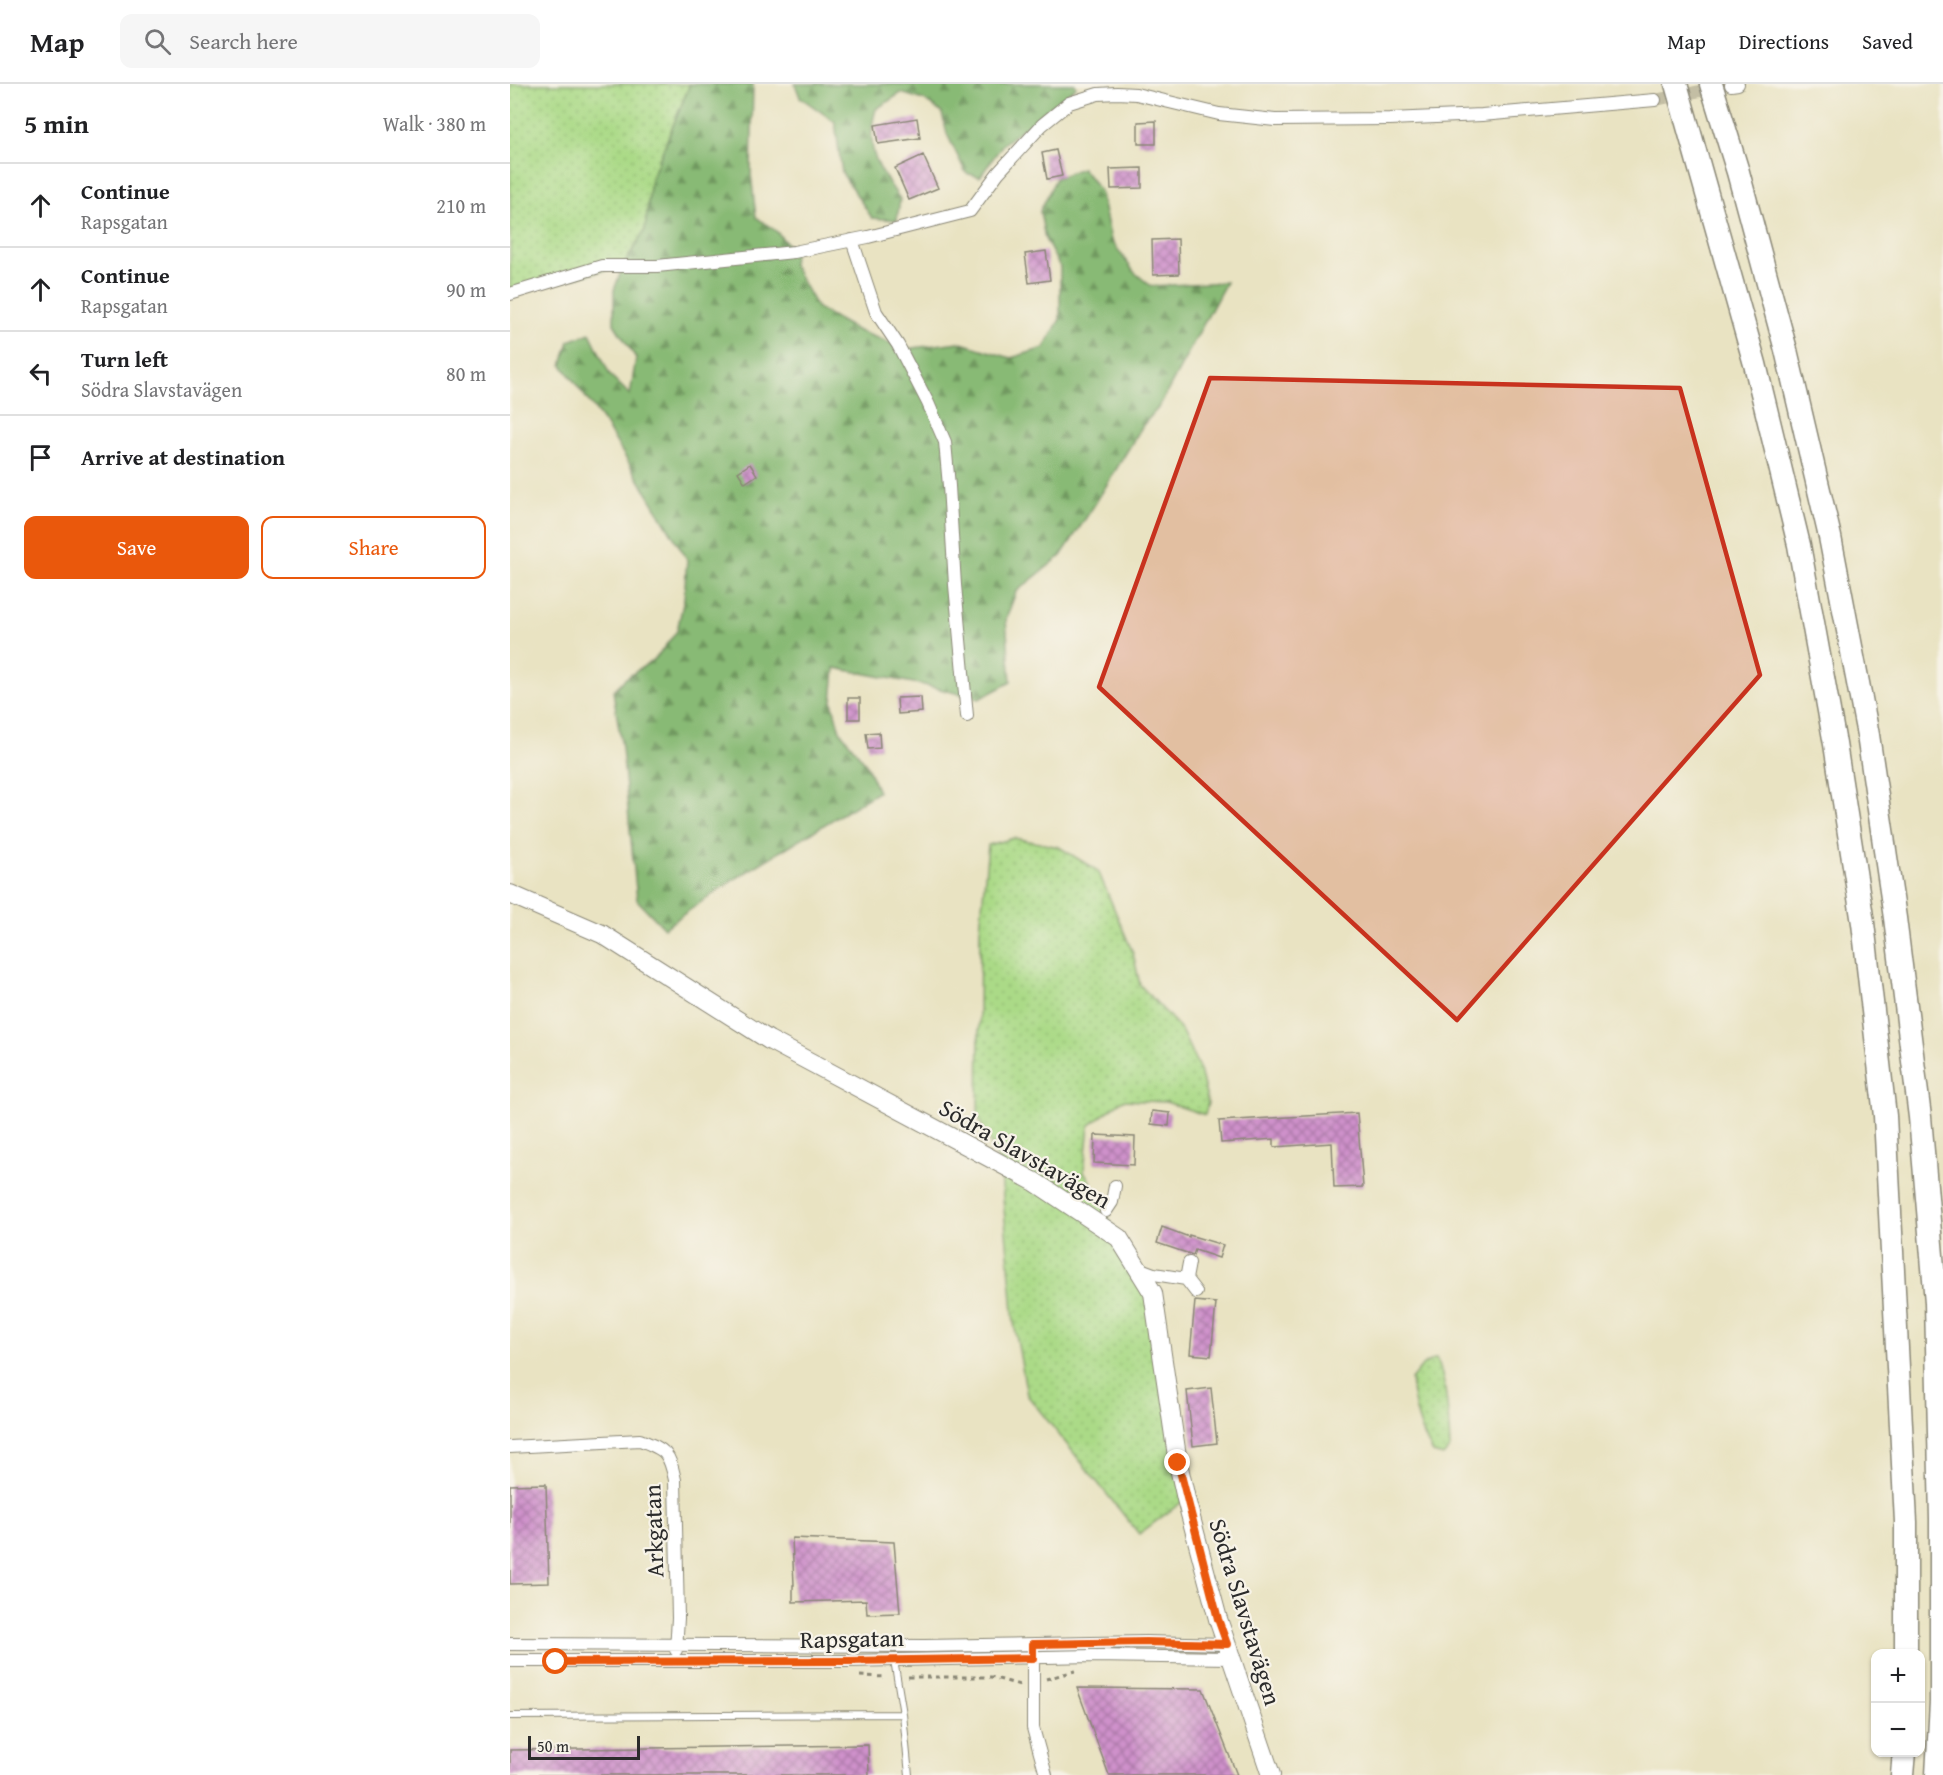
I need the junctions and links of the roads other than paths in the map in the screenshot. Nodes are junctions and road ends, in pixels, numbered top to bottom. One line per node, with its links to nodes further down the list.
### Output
1 (1676, 84): 19 (highway)
2 (1727, 84): 32 (highway)
3 (1655, 100): 4 (street)
4 (852, 240): 5 (street); 6 (street)
5 (510, 294)
6 (967, 716)
7 (510, 894): 11 (street, Södra Slavstavägen)
8 (1115, 1186): 9 (street)
9 (1106, 1211)
10 (1189, 1263): 12 (street)
11 (1138, 1268): 12 (street); 20 (street, Södra Slavstavägen)
12 (1186, 1279): 13 (street)
13 (1196, 1292)
14 (510, 1447): 17 (street, Arkgatan)
15 (510, 1644): 17 (street, Rapsgatan)
16 (1033, 1644): 18 (street, Rapsgatan); 20 (street, Rapsgatan); 21 (street)
17 (676, 1645): 18 (street, Rapsgatan); 23 (street, Arkgatan)
18 (893, 1645): 22 (street)
19 (1906, 1649)
20 (1229, 1651): 21 (street, Rapsgatan); 30 (street, Södra Slavstavägen)
21 (1033, 1658): 22 (street, Rapsgatan); 29 (street)
22 (894, 1659): 23 (street, Rapsgatan); 25 (lane)
23 (676, 1661): 24 (street, Rapsgatan)
24 (510, 1662)
25 (903, 1714): 26 (lane); 28 (lane)
26 (510, 1716)
27 (1904, 1757): 31 (highway)
28 (909, 1775)
29 (1046, 1775)
30 (1271, 1775)
31 (1902, 1775)
32 (1937, 1775)

